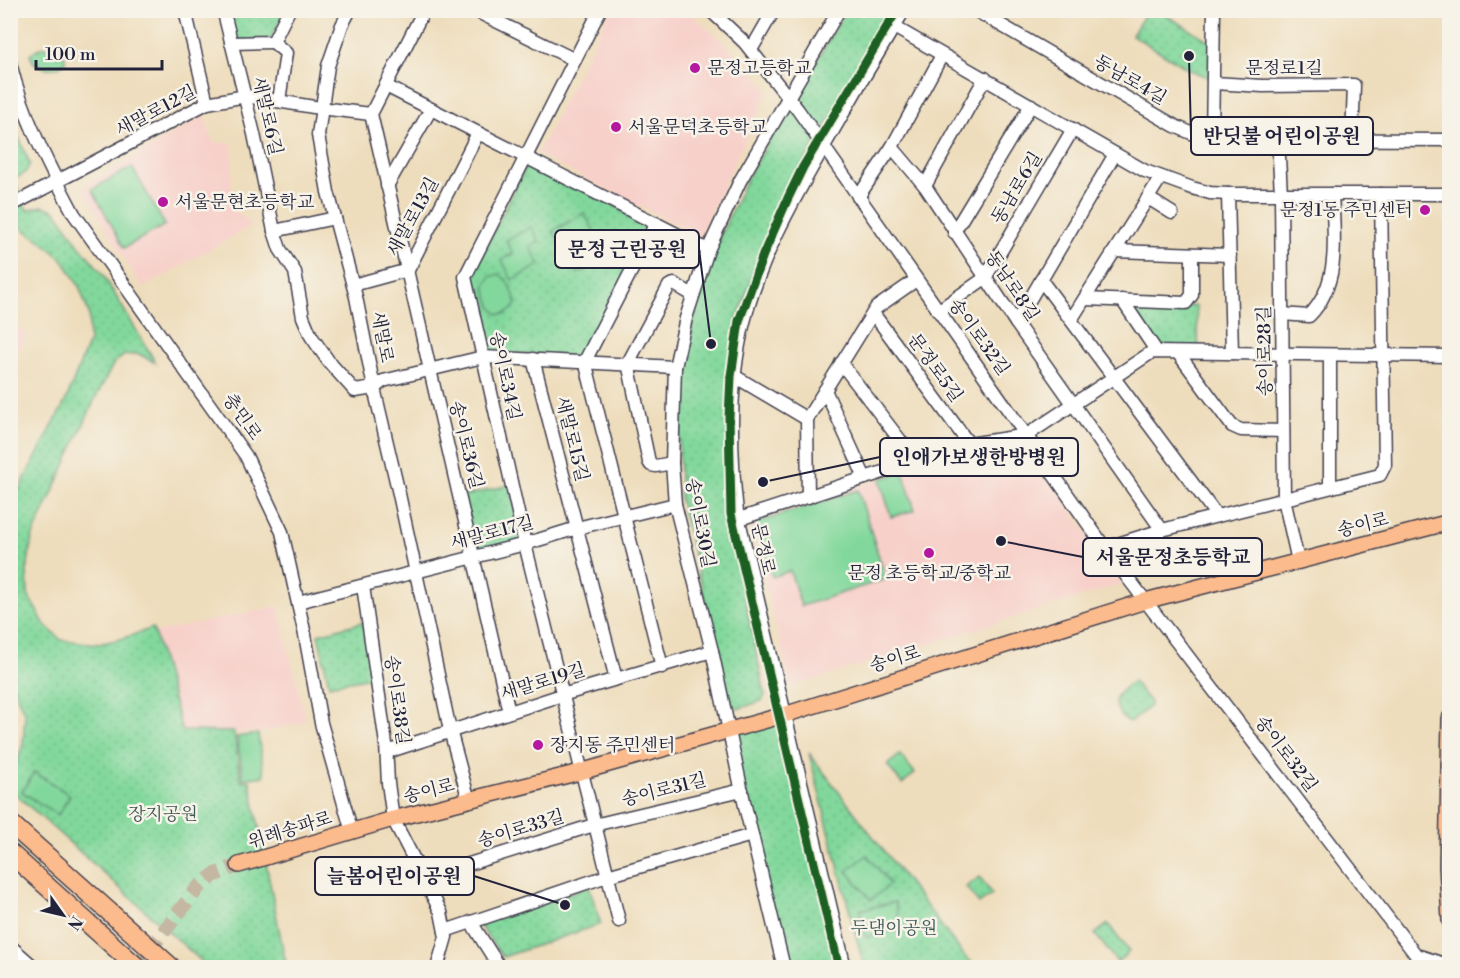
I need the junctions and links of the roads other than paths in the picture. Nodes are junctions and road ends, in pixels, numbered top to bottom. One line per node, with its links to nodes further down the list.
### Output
1 (185, 10): 27 (street)
2 (225, 10): 16 (street, 새말로6길)
3 (288, 10): 15 (street)
4 (350, 10): 29 (street, 새말로)
5 (424, 10): 23 (street)
6 (474, 10): 19 (street)
7 (600, 10): 19 (street, 송이로34길)
8 (774, 10): 17 (street)
9 (839, 10): 25 (street, 송이로30길)
10 (904, 10): 14 (street, 문정로)
11 (975, 10): 34 (street, 동남로4길)
12 (1214, 10): 22 (street)
13 (713, 11): 17 (street, 송이로32길)
14 (894, 27): 18 (street); 38 (street, 문정로)
15 (273, 42): 16 (street); 26 (street)
16 (231, 43): 24 (street, 새말로6길)
17 (751, 50): 25 (street, 송이로32길)
18 (942, 55): 21 (street); 39 (street)
19 (574, 60): 41 (street, 송이로34길)
20 (10, 63): 43 (street, 충민로)
21 (985, 78): 28 (street); 45 (street)
22 (1214, 83): 34 (street); 36 (street, 문정로1길)
23 (386, 86): 30 (street); 31 (street)
24 (244, 96): 26 (street, 새말로12길); 27 (street, 새말로12길); 57 (street, 새말로6길)
25 (788, 98): 38 (street, 송이로32길); 59 (street, 송이로30길)
26 (279, 101): 29 (street, 새말로12길)
27 (207, 103): 43 (street, 새말로12길)
28 (1031, 105): 32 (street); 58 (street, 동남로6길)
29 (320, 108): 31 (street); 55 (street, 새말로)
30 (431, 109): 33 (street); 44 (street)
31 (371, 114): 44 (street, 송이로36길)
32 (1073, 129): 40 (street); 64 (street, 동남로6길)
33 (478, 133): 41 (street); 63 (street, 새말로13길)
34 (1212, 138): 35 (street, 동남로4길)
35 (1278, 139): 36 (street, 동남로4길); 47 (street, 송이로28길)
36 (1352, 140): 37 (street, 동남로4길)
37 (1449, 140)
38 (823, 147): 51 (street, 송이로32길); 90 (street, 문정로)
39 (892, 147): 45 (street, 동남로8길); 51 (street)
40 (1115, 154): 42 (street); 66 (street)
41 (525, 156): 56 (street); 83 (street, 송이로34길)
42 (1161, 177): 46 (street); 52 (street)
43 (58, 183): 53 (street, 새말로12길); 119 (street, 충민로)
44 (387, 186): 63 (street, 송이로36길)
45 (925, 186): 58 (street, 동남로8길)
46 (1228, 194): 47 (street); 62 (street)
47 (1281, 194): 48 (street); 73 (street, 송이로28길)
48 (1332, 194): 49 (street); 73 (street)
49 (1381, 194): 50 (street); 81 (street)
50 (1449, 194)
51 (858, 197): 65 (street, 송이로32길)
52 (1148, 198): 54 (street); 60 (street)
53 (10, 206)
54 (1172, 213)
55 (335, 218): 57 (street); 67 (street, 새말로)
56 (656, 223): 59 (street); 85 (street)
57 (274, 231): 92 (street, 새말로6길)
58 (954, 232): 64 (street, 동남로8길)
59 (708, 250): 68 (street, 송이로30길)
60 (1115, 251): 61 (street); 69 (street)
61 (1192, 254): 62 (street); 70 (street)
62 (1230, 255): 78 (street)
63 (408, 270): 67 (street, 새말로13길); 89 (street, 송이로36길)
64 (985, 278): 71 (street, 동남로6길); 75 (street, 동남로8길)
65 (916, 280): 71 (street, 송이로32길); 72 (street)
66 (1041, 280): 74 (street, 동남로8길); 75 (street)
67 (353, 285): 92 (street, 새말로)
68 (693, 295): 86 (street); 88 (street, 송이로30길)
69 (1085, 299): 70 (street); 74 (street)
70 (1122, 300): 76 (street)
71 (938, 311): 97 (street, 송이로32길)
72 (873, 313): 87 (street); 98 (street, 문정로5길)
73 (1282, 314): 79 (street, 송이로28길)
74 (1071, 320): 91 (street, 동남로8길)
75 (1016, 323): 94 (street, 동남로8길)
76 (1156, 352): 77 (street); 91 (street)
77 (1178, 352): 78 (street); 96 (street)
78 (1232, 353): 79 (street)
79 (1283, 354): 80 (street); 96 (street, 송이로28길)
80 (1330, 354): 81 (street); 102 (street)
81 (1384, 355): 82 (street); 102 (street)
82 (1449, 356)
83 (483, 357): 84 (street); 89 (street); 112 (street, 송이로34길)
84 (533, 359): 85 (street); 110 (street, 새말로15길)
85 (585, 361): 86 (street); 106 (street, 새말로15길)
86 (628, 363): 88 (street); 100 (street)
87 (841, 363): 93 (street); 99 (street)
88 (675, 367): 100 (street, 송이로30길)
89 (429, 369): 92 (street); 114 (street, 송이로36길)
90 (736, 377): 95 (street); 108 (street, 문정로)
91 (1114, 377): 94 (street); 107 (street, 동남로8길)
92 (374, 388): 116 (street, 새말로)
93 (825, 390): 95 (street); 101 (street)
94 (1072, 404): 97 (street); 111 (street, 동남로8길)
95 (807, 419): 103 (street)
96 (1283, 431): 104 (street, 송이로28길)
97 (1027, 435): 98 (street); 113 (street, 송이로32길)
98 (969, 444): 99 (street)
99 (916, 461): 101 (street)
100 (672, 463): 105 (street, 송이로30길)
101 (865, 478): 103 (street)
102 (1330, 487): 104 (street)
103 (808, 497): 108 (street)
104 (1284, 499): 107 (street); 115 (street, 송이로28길)
105 (675, 504): 106 (street, 새말로17길); 120 (street, 송이로30길)
106 (624, 516): 110 (street, 새말로17길); 121 (street)
107 (1217, 516): 111 (street)
108 (739, 519): 125 (street, 문정로)
109 (1449, 522): 115 (main road, 송이로)
110 (577, 528): 112 (street, 새말로17길); 122 (street)
111 (1162, 530): 113 (street)
112 (525, 544): 114 (street, 새말로17길); 123 (street, 송이로34길)
113 (1105, 548): 118 (street, 송이로32길)
114 (473, 557): 116 (street, 새말로17길); 124 (street, 송이로36길)
115 (1298, 561): 118 (main road, 송이로)
116 (417, 572): 117 (street); 127 (street, 새말로)
117 (363, 586): 119 (street); 129 (street, 송이로38길)
118 (1145, 601): 125 (main road, 송이로); 148 (street, 송이로32길)
119 (298, 602): 136 (street, 충민로)
120 (712, 651): 121 (street, 새말로19길); 128 (street, 송이로30길)
121 (662, 667): 122 (street, 새말로19길)
122 (616, 679): 123 (street, 새말로19길)
123 (562, 695): 124 (street, 새말로19길); 130 (street, 송이로34길)
124 (510, 712): 127 (street, 새말로19길)
125 (784, 715): 128 (main road, 송이로); 155 (street, 문정로)
126 (1449, 718): 140 (main road)
127 (450, 730): 129 (street, 새말로19길); 132 (street, 새말로)
128 (729, 730): 130 (main road, 송이로); 131 (street)
129 (387, 752): 133 (street, 송이로38길)
130 (580, 772): 132 (main road, 송이로); 135 (street, 송이로33길)
131 (742, 790): 135 (street, 송이로31길); 137 (street)
132 (469, 801): 133 (main road, 송이로)
133 (393, 819): 136 (main road, 송이로); 142 (street, 송이로38길)
134 (10, 823): 151 (highway)
135 (594, 825): 141 (street, 송이로33길); 142 (street, 송이로33길)
136 (352, 832): 139 (main road, 위례송파로)
137 (752, 835): 141 (street); 154 (street)
138 (10, 853): 150 (highway)
139 (239, 865)
140 (1448, 866): 144 (main road)
141 (607, 876): 143 (street, 송이로33길); 145 (street)
142 (424, 878): 146 (street, 송이로38길)
143 (619, 921)
144 (1449, 921)
145 (471, 922): 146 (street); 153 (street)
146 (445, 931): 152 (street)
147 (10, 946): 149 (street)
148 (1449, 966)
149 (35, 968)
150 (138, 968)
151 (172, 968)
152 (437, 968)
153 (500, 968)
154 (784, 968)
155 (845, 968)

